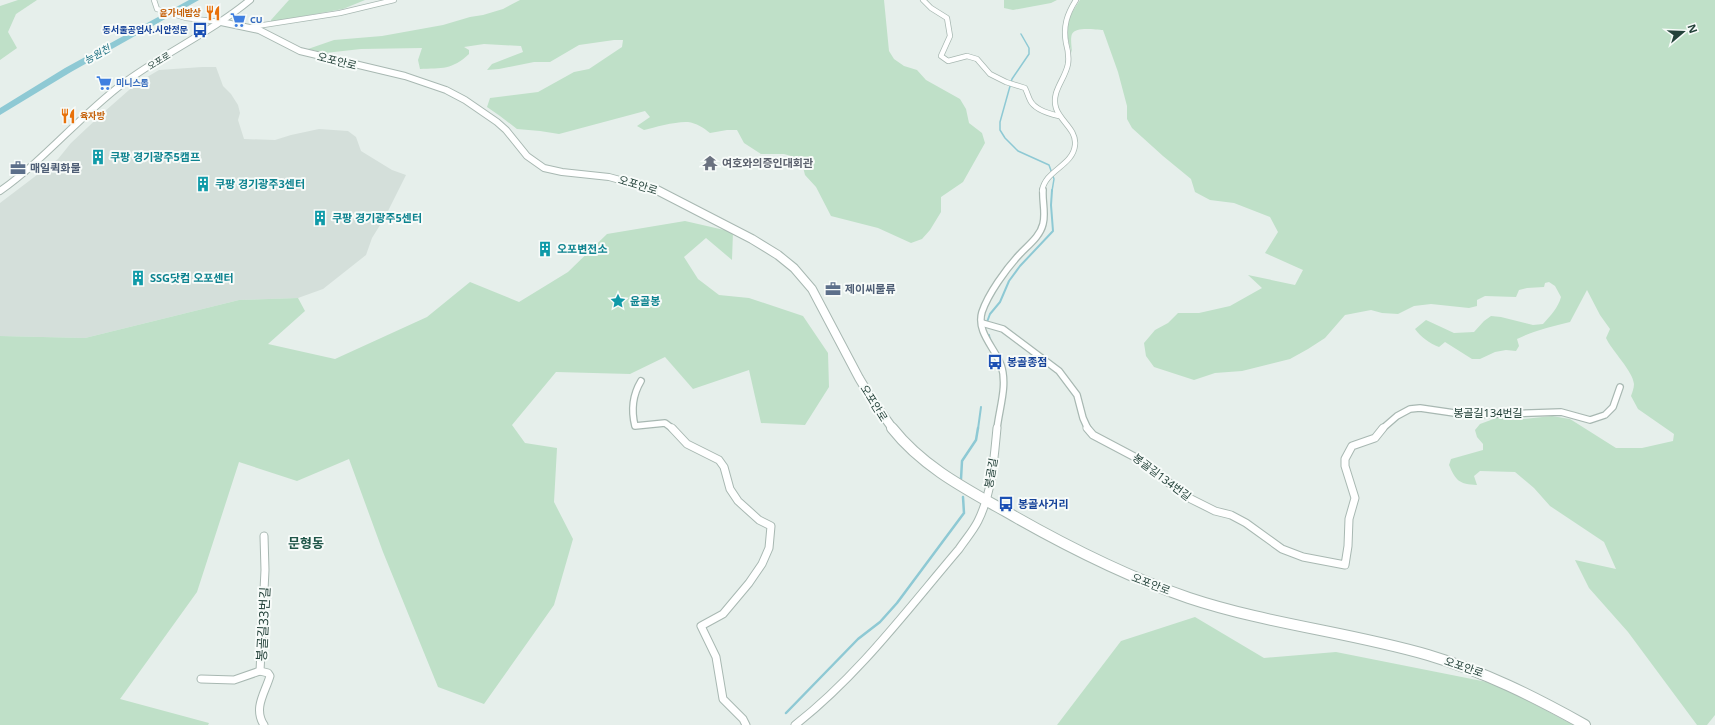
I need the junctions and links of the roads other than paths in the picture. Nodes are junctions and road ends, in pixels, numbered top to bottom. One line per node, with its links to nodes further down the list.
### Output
1 (154, 0): 6 (street)
2 (250, 0): 6 (street, 오포로)
3 (394, 0): 7 (street)
4 (923, 0): 8 (street)
5 (1076, 0): 8 (street)
6 (221, 22): 7 (street, 오포안로); 9 (street, 오포로)
7 (251, 28): 13 (street, 오포안로)
8 (1059, 116): 10 (street)
9 (0, 190)
10 (982, 323): 12 (street, 봉골길134번길); 13 (street, 봉골길)
11 (640, 381): 18 (street)
12 (1620, 387)
13 (986, 499): 19 (street, 봉골길); 20 (street, 오포안로)
14 (264, 536): 15 (street, 봉골길33번길)
15 (260, 672): 16 (street); 17 (street, 봉골길33번길)
16 (201, 679)
17 (264, 725)
18 (746, 725)
19 (795, 725)
20 (1586, 725)

